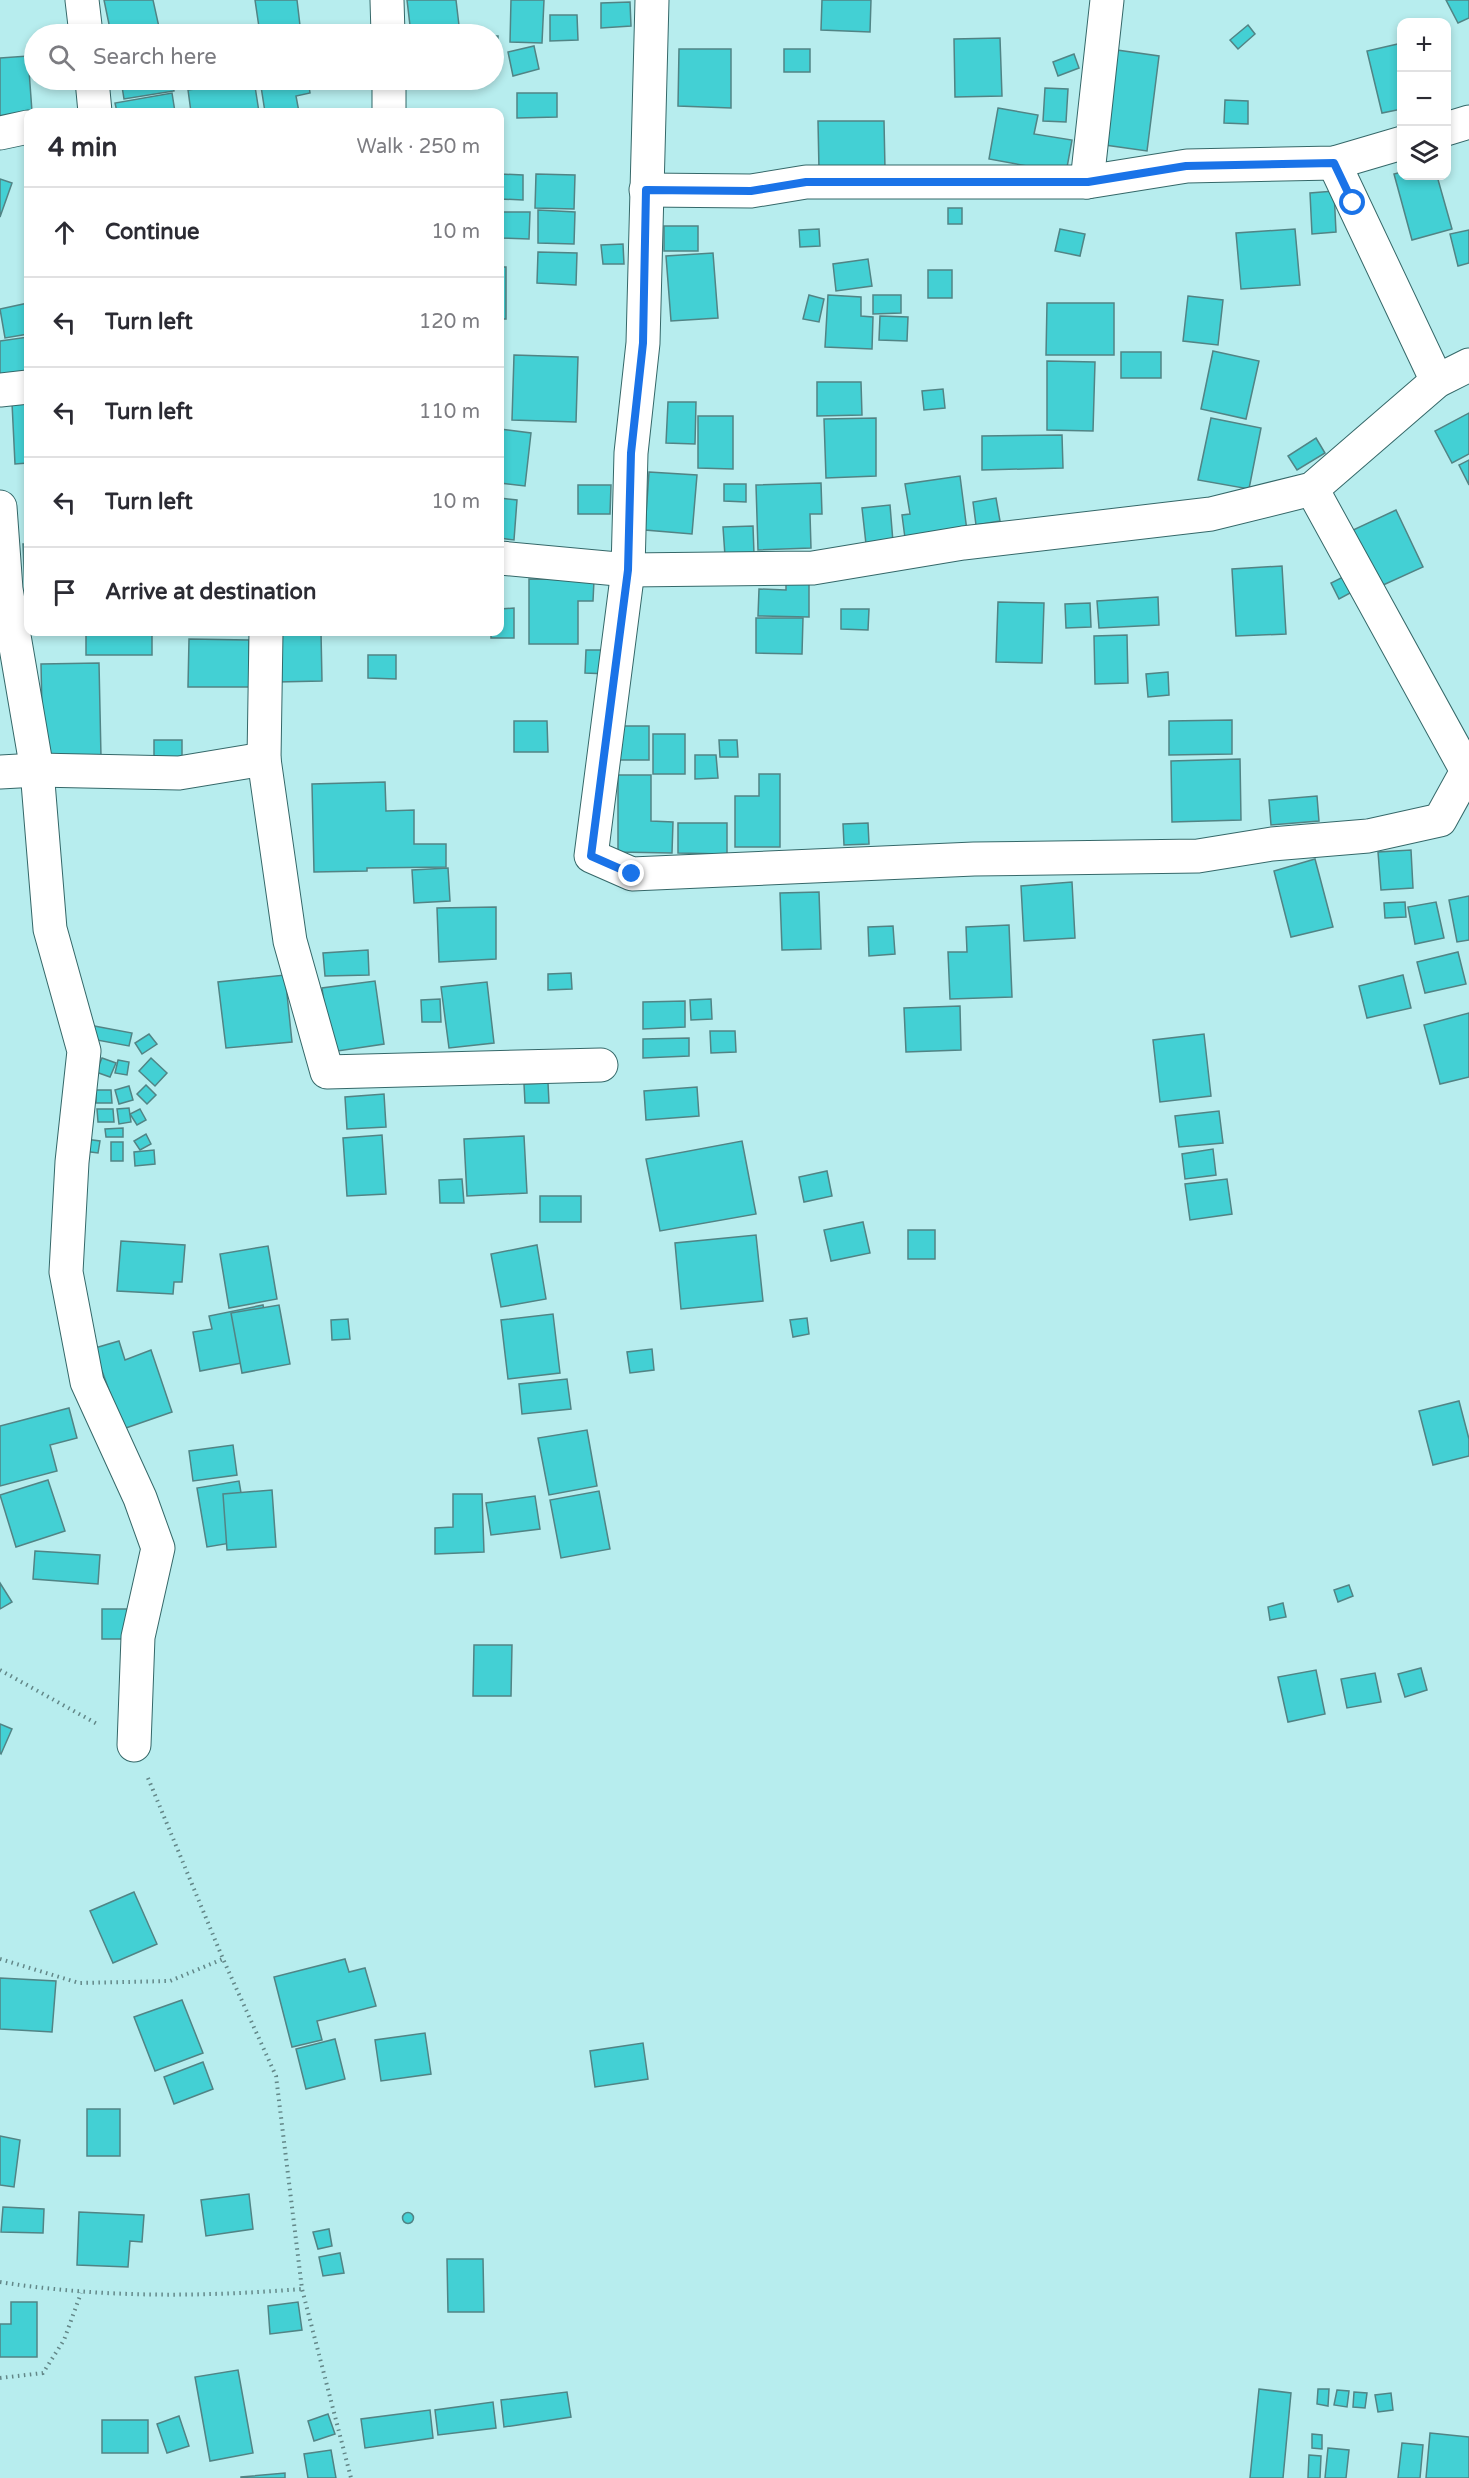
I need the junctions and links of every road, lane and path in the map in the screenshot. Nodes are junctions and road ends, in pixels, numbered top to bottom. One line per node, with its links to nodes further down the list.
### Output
1 (82, 0): 5 (street)
2 (387, 0): 6 (street)
3 (652, 0): 18 (street)
4 (1107, 0): 17 (street)
5 (85, 24)
6 (388, 24)
7 (93, 90): 9 (street)
8 (388, 90): 10 (street)
9 (95, 108)
10 (389, 108)
11 (1469, 122): 12 (street)
12 (1451, 127)
13 (24, 129): 14 (street)
14 (0, 133)
15 (1397, 143): 16 (street)
16 (1334, 163): 17 (street); 20 (street)
17 (1088, 182): 18 (street)
18 (646, 190): 26 (street)
19 (1469, 365): 20 (street)
20 (1437, 381): 23 (street)
21 (24, 387): 22 (street)
22 (0, 390)
23 (1312, 489): 26 (street); 31 (street)
24 (0, 507): 29 (street)
25 (504, 558): 26 (street)
26 (628, 570): 31 (street)
27 (266, 636): 28 (street)
28 (264, 759): 29 (street); 32 (street)
29 (37, 770): 30 (street); 34 (street)
30 (0, 771)
31 (1468, 772)
32 (601, 1065)
33 (0, 1670): 34 (path)
34 (134, 1745): 36 (path)
35 (0, 1959): 36 (path)
36 (223, 1959): 38 (path)
37 (0, 2282): 39 (path)
38 (302, 2289): 39 (path); 41 (path)
39 (81, 2293): 40 (path)
40 (0, 2378)
41 (351, 2478)

